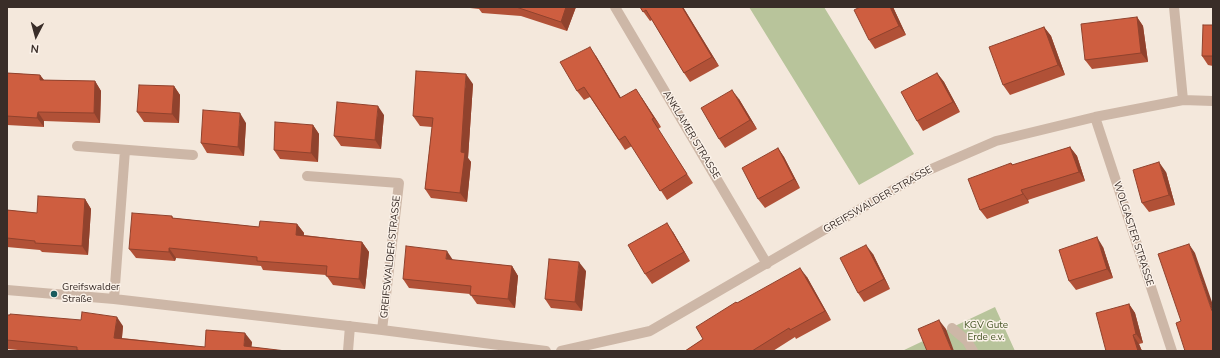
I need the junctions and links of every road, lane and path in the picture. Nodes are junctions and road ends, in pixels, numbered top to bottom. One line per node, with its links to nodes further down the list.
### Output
1 (615, 7): 10 (street, ANKLAMER STRASSE)
2 (1174, 7): 3 (street)
3 (1183, 100): 4 (street, GREIFSWALDER STRASSE); 5 (street, GREIFSWALDER STRASSE)
4 (1213, 101)
5 (1095, 117): 10 (street, GREIFSWALDER STRASSE); 20 (street, WOLGASTER STRASSE)
6 (77, 146): 7 (street)
7 (125, 150): 8 (street); 12 (street)
8 (193, 156)
9 (307, 176): 15 (street, GREIFSWALDER STRASSE)
10 (767, 264): 18 (street, GREIFSWALDER STRASSE)
11 (7, 290): 12 (street, GREIFSWALDER STRASSE)
12 (114, 299): 13 (street, GREIFSWALDER STRASSE)
13 (350, 326): 15 (street, GREIFSWALDER STRASSE); 16 (street)
14 (952, 328): 19 (street)
15 (382, 330): 17 (street, GREIFSWALDER STRASSE)
16 (348, 351)
17 (546, 351)
18 (561, 351)
19 (973, 351)
20 (1172, 351)

